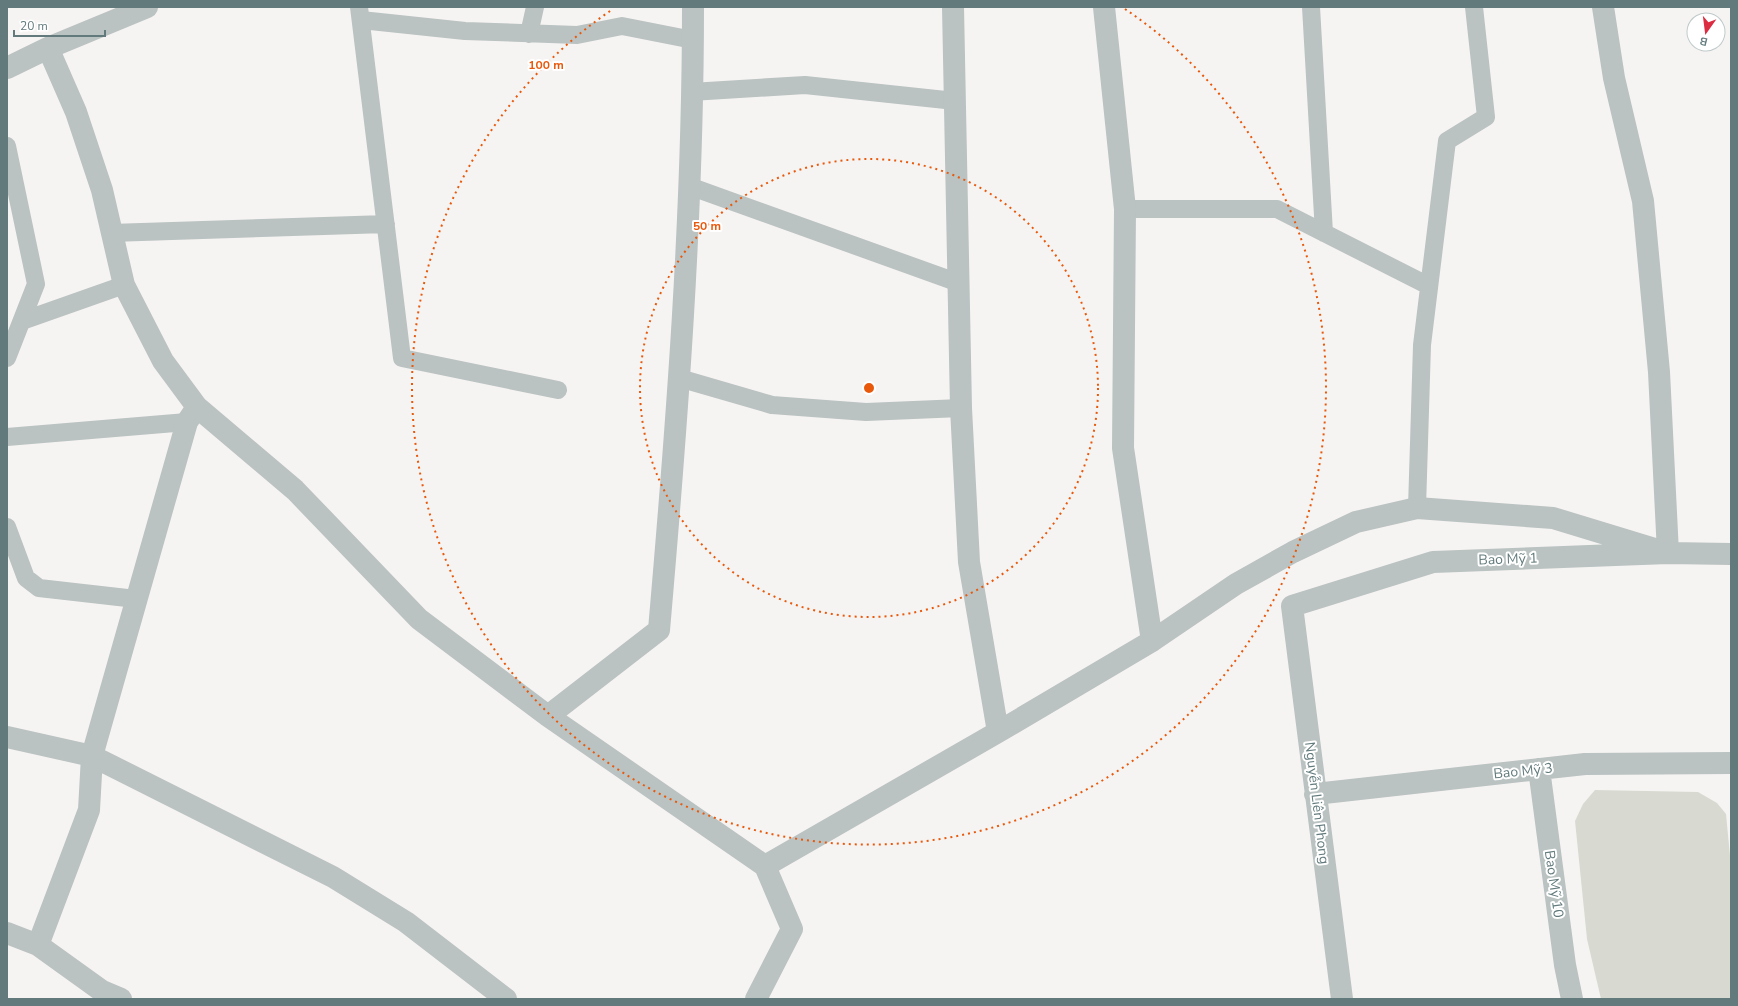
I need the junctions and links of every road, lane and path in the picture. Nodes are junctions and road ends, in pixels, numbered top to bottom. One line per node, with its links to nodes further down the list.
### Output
1 (147, 7): 12 (street)
2 (535, 7): 10 (lane)
3 (693, 7): 11 (street)
4 (953, 7): 15 (street)
5 (1104, 7): 19 (street)
6 (1311, 7): 22 (lane)
7 (1474, 7): 25 (lane)
8 (1603, 7): 35 (street)
9 (360, 13): 10 (lane); 20 (lane)
10 (529, 34): 11 (lane)
11 (693, 40): 14 (street)
12 (48, 48): 13 (street); 21 (street)
13 (7, 68)
14 (691, 92): 15 (lane); 18 (street)
15 (955, 101): 23 (street)
16 (7, 146): 17 (lane)
17 (11, 183): 26 (lane)
18 (689, 186): 23 (lane); 28 (street)
19 (1126, 210): 22 (lane); 39 (street)
20 (386, 224): 21 (lane); 29 (lane)
21 (112, 233): 24 (street)
22 (1324, 233): 25 (lane)
23 (959, 283): 30 (street)
24 (124, 285): 26 (lane); 31 (street)
25 (1429, 286): 33 (lane)
26 (22, 322): 27 (lane)
27 (7, 358)
28 (679, 378): 30 (lane); 40 (street)
29 (558, 390)
30 (961, 408): 41 (street)
31 (192, 414): 32 (lane); 37 (street); 40 (street)
32 (7, 437)
33 (1417, 508): 35 (street); 39 (street)
34 (7, 527): 37 (lane)
35 (1668, 553): 36 (street, Bao Mỹ 1); 38 (street, Bao Mỹ 1)
36 (1731, 554)
37 (136, 599): 43 (street)
38 (1292, 606): 46 (street, Nguyễn Liên Phong)
39 (1152, 641): 41 (street)
40 (548, 716): 47 (street)
41 (998, 732): 47 (street)
42 (7, 737): 43 (street)
43 (92, 756): 49 (street); 51 (street)
44 (1731, 763): 45 (street, Bao Mỹ 3)
45 (1539, 769): 46 (street, Bao Mỹ 3); 54 (street, Bao Mỹ 10)
46 (1315, 794): 53 (street, Nguyễn Liên Phong)
47 (765, 866): 52 (street)
48 (7, 933): 49 (street)
49 (38, 945): 50 (street)
50 (107, 996)
51 (506, 999)
52 (756, 999)
53 (1342, 999)
54 (1572, 999)

